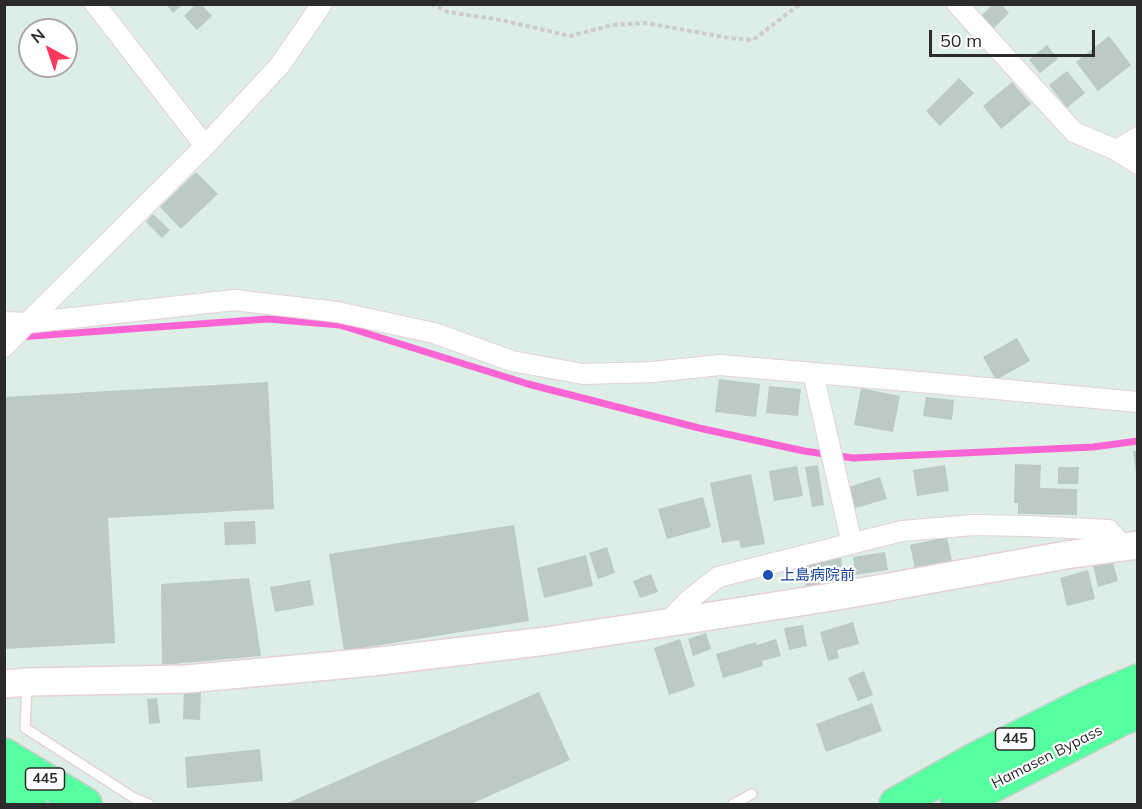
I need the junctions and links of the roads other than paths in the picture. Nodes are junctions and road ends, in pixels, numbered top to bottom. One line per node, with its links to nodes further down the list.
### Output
1 (95, 4): 5 (street)
2 (322, 4): 5 (street)
3 (957, 4): 6 (street)
4 (1137, 137): 6 (street)
5 (205, 146): 9 (street)
6 (1116, 150): 7 (street)
7 (1137, 164)
8 (4, 322): 9 (street)
9 (27, 323): 10 (street); 11 (street)
10 (4, 347)
11 (813, 373): 12 (street); 13 (street)
12 (1137, 402)
13 (852, 544): 14 (street); 15 (street)
14 (1131, 546): 15 (street)
15 (667, 622): 17 (street)
16 (1137, 681): 26 (highway, Hamasen Bypass / 445)
17 (16, 683): 24 (lane)
18 (1137, 712): 27 (highway, Hamasen Bypass / 445)
19 (4, 754): 23 (highway, 445)
20 (4, 789): 22 (highway, 445)
21 (752, 794): 25 (lane)
22 (30, 804)
23 (85, 804)
24 (149, 804)
25 (733, 804)
26 (896, 804)
27 (957, 804)

